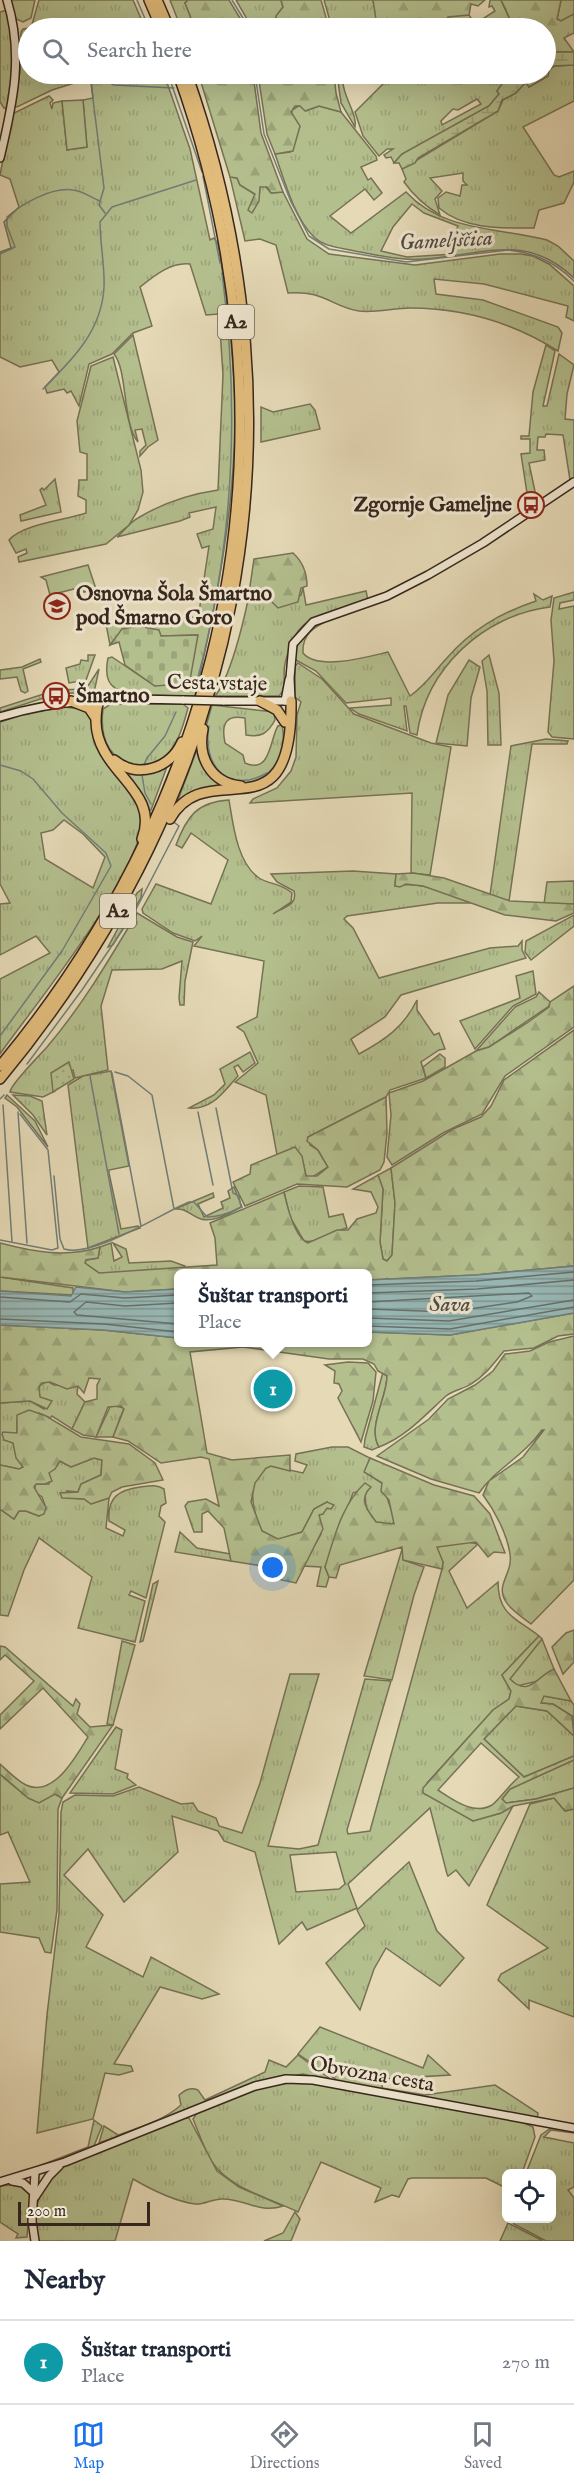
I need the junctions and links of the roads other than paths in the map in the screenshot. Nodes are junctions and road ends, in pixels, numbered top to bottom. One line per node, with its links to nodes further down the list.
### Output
1 (7, 0): 8 (street)
2 (149, 0): 4 (highway)
3 (157, 0): 5 (highway)
4 (156, 18)
5 (165, 18)
6 (181, 84): 18 (highway, A2)
7 (190, 84): 10 (highway, A2)
8 (0, 158)
9 (574, 482): 14 (street)
10 (209, 696): 17 (highway); 19 (highway, A2)
11 (100, 699): 12 (street, Cesta vstaje); 13 (street, Cesta vstaje, bridge); 16 (highway); 18 (highway)
12 (71, 701): 15 (street, Cesta vstaje); 16 (highway)
13 (260, 701): 14 (street, Cesta vstaje); 17 (highway)
14 (288, 701): 17 (highway); 19 (highway)
15 (0, 717)
16 (96, 719): 20 (highway)
17 (285, 722)
18 (192, 725): 20 (highway, A2)
19 (152, 846): 22 (highway, A2)
20 (135, 863): 21 (highway, A2)
21 (0, 1066)
22 (0, 1078)
23 (574, 2128): 24 (street, Obvozna cesta)
24 (65, 2162): 25 (street, Obvozna cesta); 27 (street)
25 (35, 2173): 26 (street, Obvozna cesta); 27 (street)
26 (2, 2182): 27 (street)
27 (34, 2197): 28 (street)
28 (35, 2241)

